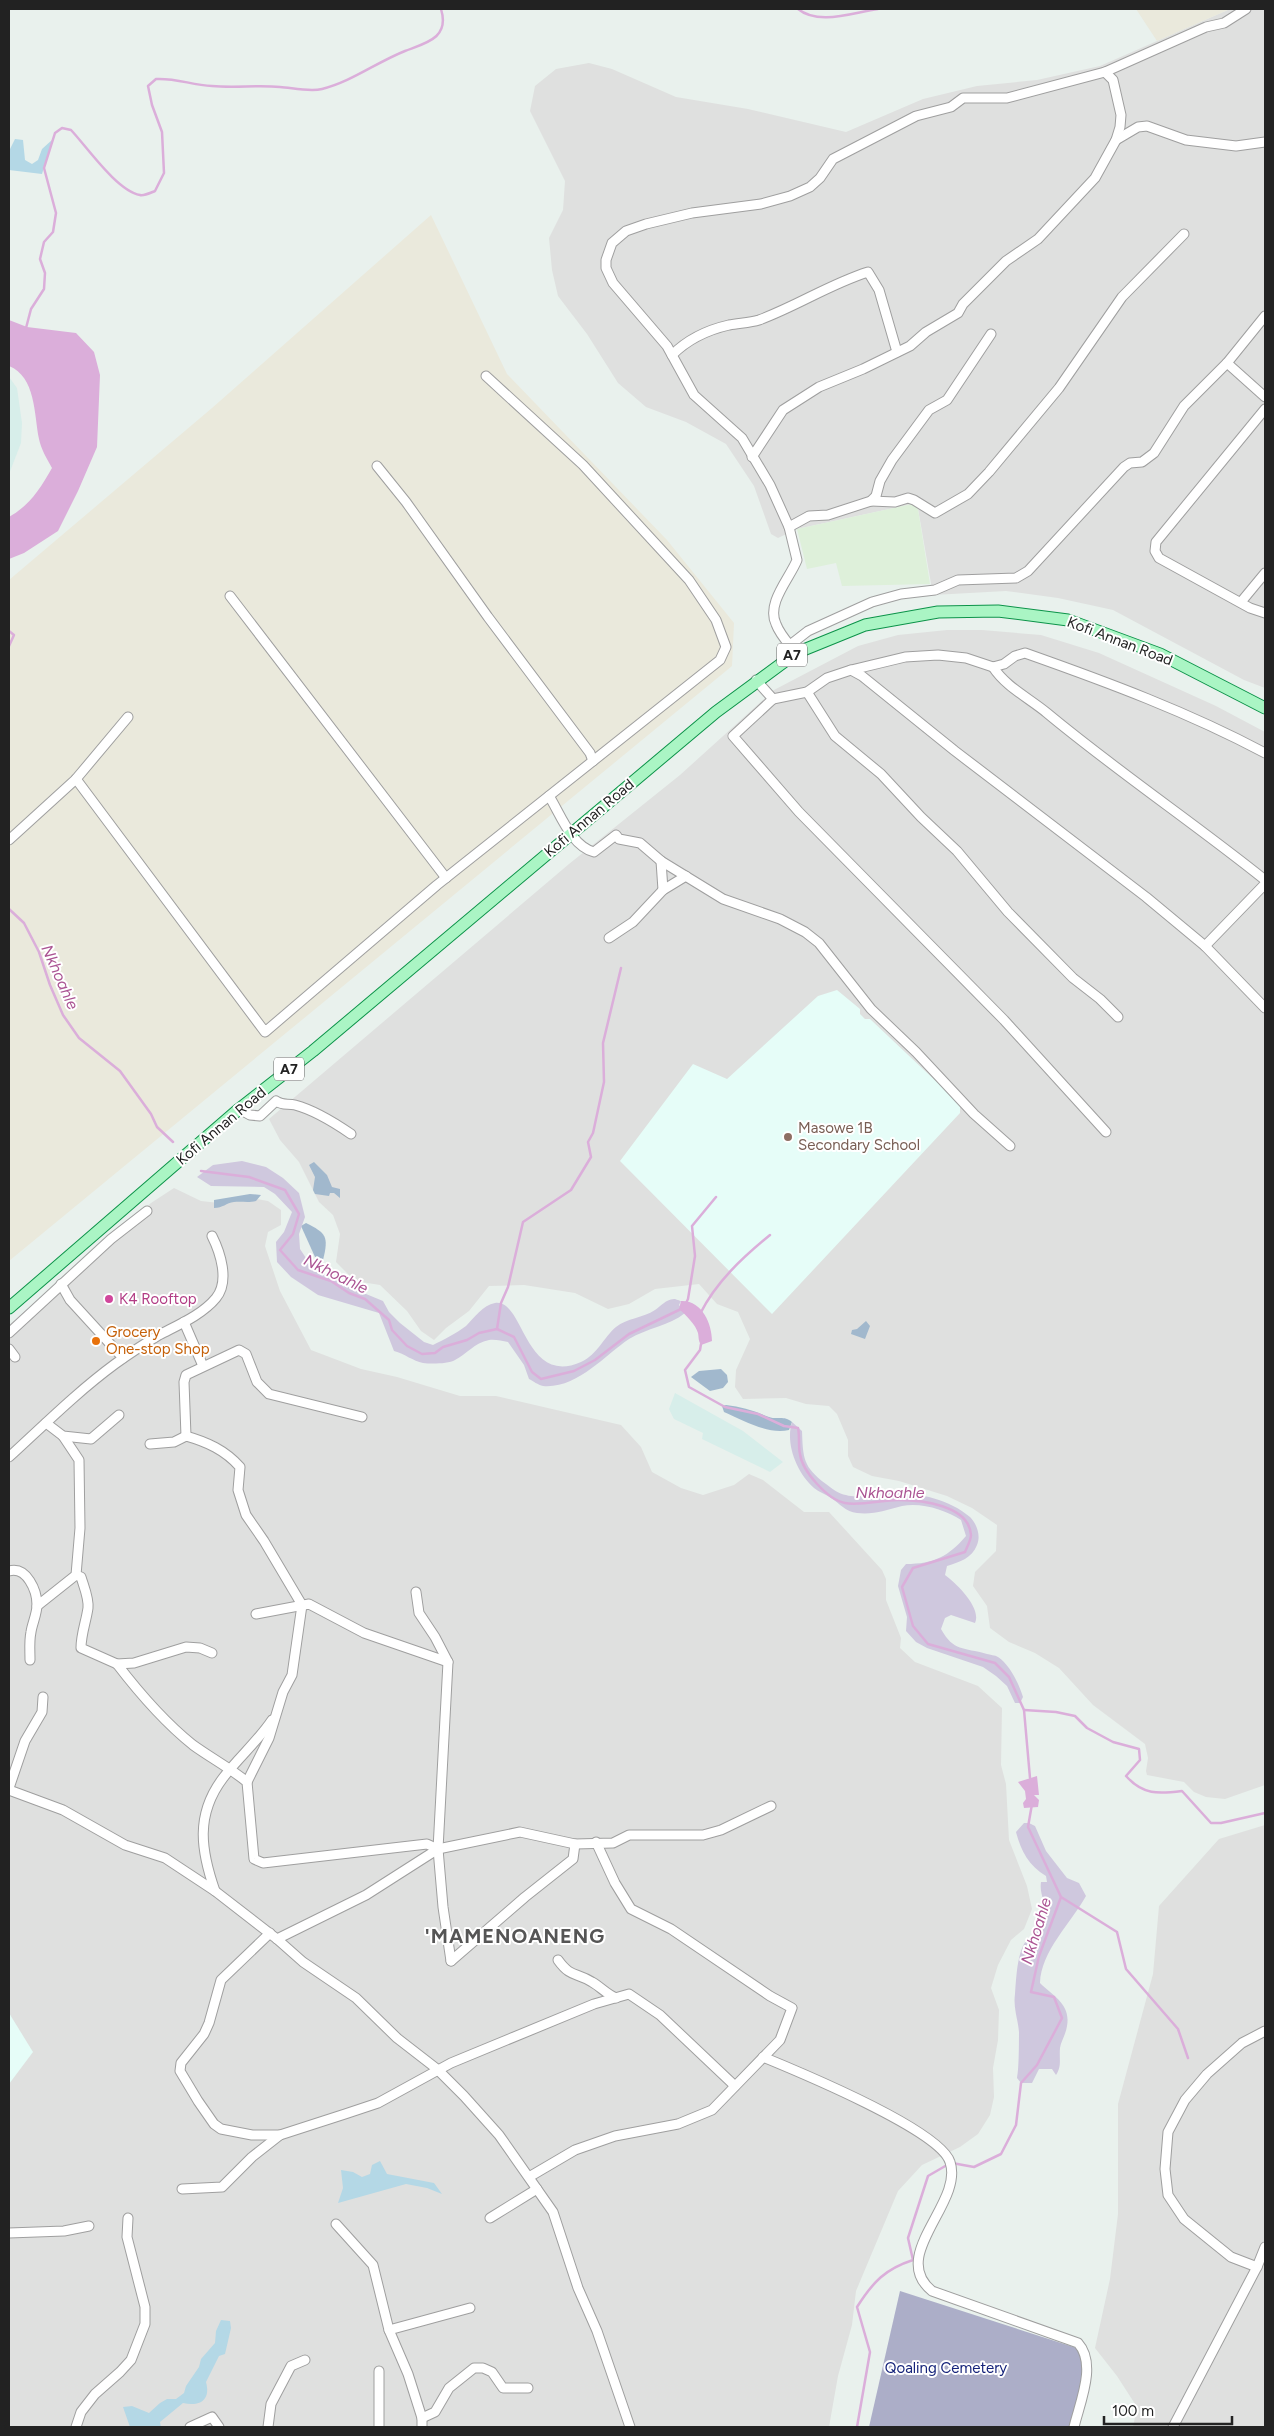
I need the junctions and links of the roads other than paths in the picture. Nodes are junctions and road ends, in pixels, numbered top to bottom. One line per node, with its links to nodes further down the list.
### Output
1 (1246, 9): 2 (street)
2 (1105, 72): 3 (street); 9 (street)
3 (1116, 140): 4 (street); 8 (street)
4 (1265, 142)
5 (1184, 234): 16 (street)
6 (1265, 316): 10 (street)
7 (991, 334): 16 (street)
8 (897, 352): 9 (street); 14 (street)
9 (672, 356): 14 (street)
10 (1228, 363): 12 (street); 22 (street)
11 (486, 376): 31 (street)
12 (1265, 397)
13 (1265, 409): 20 (street)
14 (752, 457): 17 (street)
15 (377, 466): 31 (street)
16 (871, 501): 17 (street)
17 (789, 527): 22 (street)
18 (1265, 573): 20 (street)
19 (230, 596): 38 (street)
20 (1241, 602): 21 (street)
21 (1265, 613)
22 (793, 649): 25 (main road, Kofi Annan Road / A7); 28 (main road, Kofi Annan Road / A7)
23 (993, 667): 24 (street); 30 (street); 39 (street)
24 (851, 670): 26 (street); 43 (street)
25 (756, 680): 27 (street); 34 (main road, Kofi Annan Road / A7)
26 (807, 692): 27 (street); 45 (street)
27 (773, 699): 47 (street)
28 (1265, 708)
29 (128, 717): 32 (street)
30 (1265, 752)
31 (593, 761): 33 (street)
32 (76, 779): 35 (street); 38 (street)
33 (549, 796): 34 (street); 38 (street)
34 (572, 832): 36 (street); 46 (main road, Kofi Annan Road / A7)
35 (9, 840)
36 (661, 861): 37 (street); 41 (street)
37 (686, 876): 41 (street); 49 (street)
38 (446, 878)
39 (1265, 880)
40 (1265, 884): 43 (street)
41 (663, 890): 42 (street)
42 (609, 938)
43 (1205, 946): 44 (street)
44 (1265, 1008)
45 (1118, 1017)
46 (239, 1109): 48 (street); 51 (main road, Kofi Annan Road / A7)
47 (1106, 1132)
48 (351, 1134)
49 (1010, 1146)
50 (147, 1211): 53 (street)
51 (103, 1226): 53 (street); 55 (main road, Kofi Annan Road / A7)
52 (212, 1236): 56 (street)
53 (111, 1239): 54 (street)
54 (61, 1284): 57 (street); 60 (street)
55 (9, 1308)
56 (184, 1322): 60 (street); 61 (street)
57 (9, 1333)
58 (9, 1349): 59 (street)
59 (15, 1357)
60 (123, 1358): 64 (street)
61 (203, 1366): 63 (street); 66 (street)
62 (119, 1415): 65 (street)
63 (362, 1417)
64 (46, 1423): 65 (street); 68 (street)
65 (63, 1436): 70 (street)
66 (186, 1436): 67 (street); 72 (street)
67 (150, 1444)
68 (9, 1457)
69 (9, 1571): 73 (street)
70 (76, 1575): 73 (street); 78 (street)
71 (416, 1592): 77 (street)
72 (302, 1605): 74 (street); 77 (street); 80 (street)
73 (37, 1606): 76 (street)
74 (256, 1614)
75 (212, 1653): 78 (street)
76 (30, 1660)
77 (448, 1662): 87 (street)
78 (117, 1664): 81 (street)
79 (43, 1697): 83 (street)
80 (278, 1711): 81 (street); 82 (street)
81 (231, 1769): 82 (street); 88 (street)
82 (247, 1782): 87 (street)
83 (9, 1789): 88 (street)
84 (770, 1806): 85 (street)
85 (596, 1842): 86 (street); 93 (street)
86 (575, 1844): 87 (street); 87 (street)
87 (438, 1849): 89 (street)
88 (215, 1891): 89 (street)
89 (274, 1936): 94 (street); 96 (street)
90 (558, 1960): 91 (street)
91 (616, 1998): 94 (street); 95 (street)
92 (1265, 2031): 106 (street)
93 (763, 2057): 95 (street); 119 (street)
94 (437, 2070): 96 (street); 97 (street)
95 (735, 2086): 97 (street)
96 (280, 2135): 98 (street)
97 (529, 2177): 99 (street)
98 (182, 2189)
99 (537, 2189): 101 (street); 118 (street)
100 (128, 2218): 113 (street)
101 (490, 2218)
102 (336, 2224): 108 (street)
103 (89, 2226): 104 (street)
104 (9, 2233)
105 (1265, 2247): 106 (street)
106 (1257, 2267): 120 (street)
107 (470, 2308): 108 (street)
108 (389, 2330): 112 (street)
109 (305, 2360): 116 (street)
110 (379, 2370): 117 (street)
111 (528, 2388): 112 (street)
112 (422, 2423)
113 (76, 2427)
114 (190, 2427): 115 (street)
115 (219, 2427)
116 (268, 2427)
117 (379, 2427)
118 (630, 2427)
119 (1074, 2427)
120 (1173, 2427)

